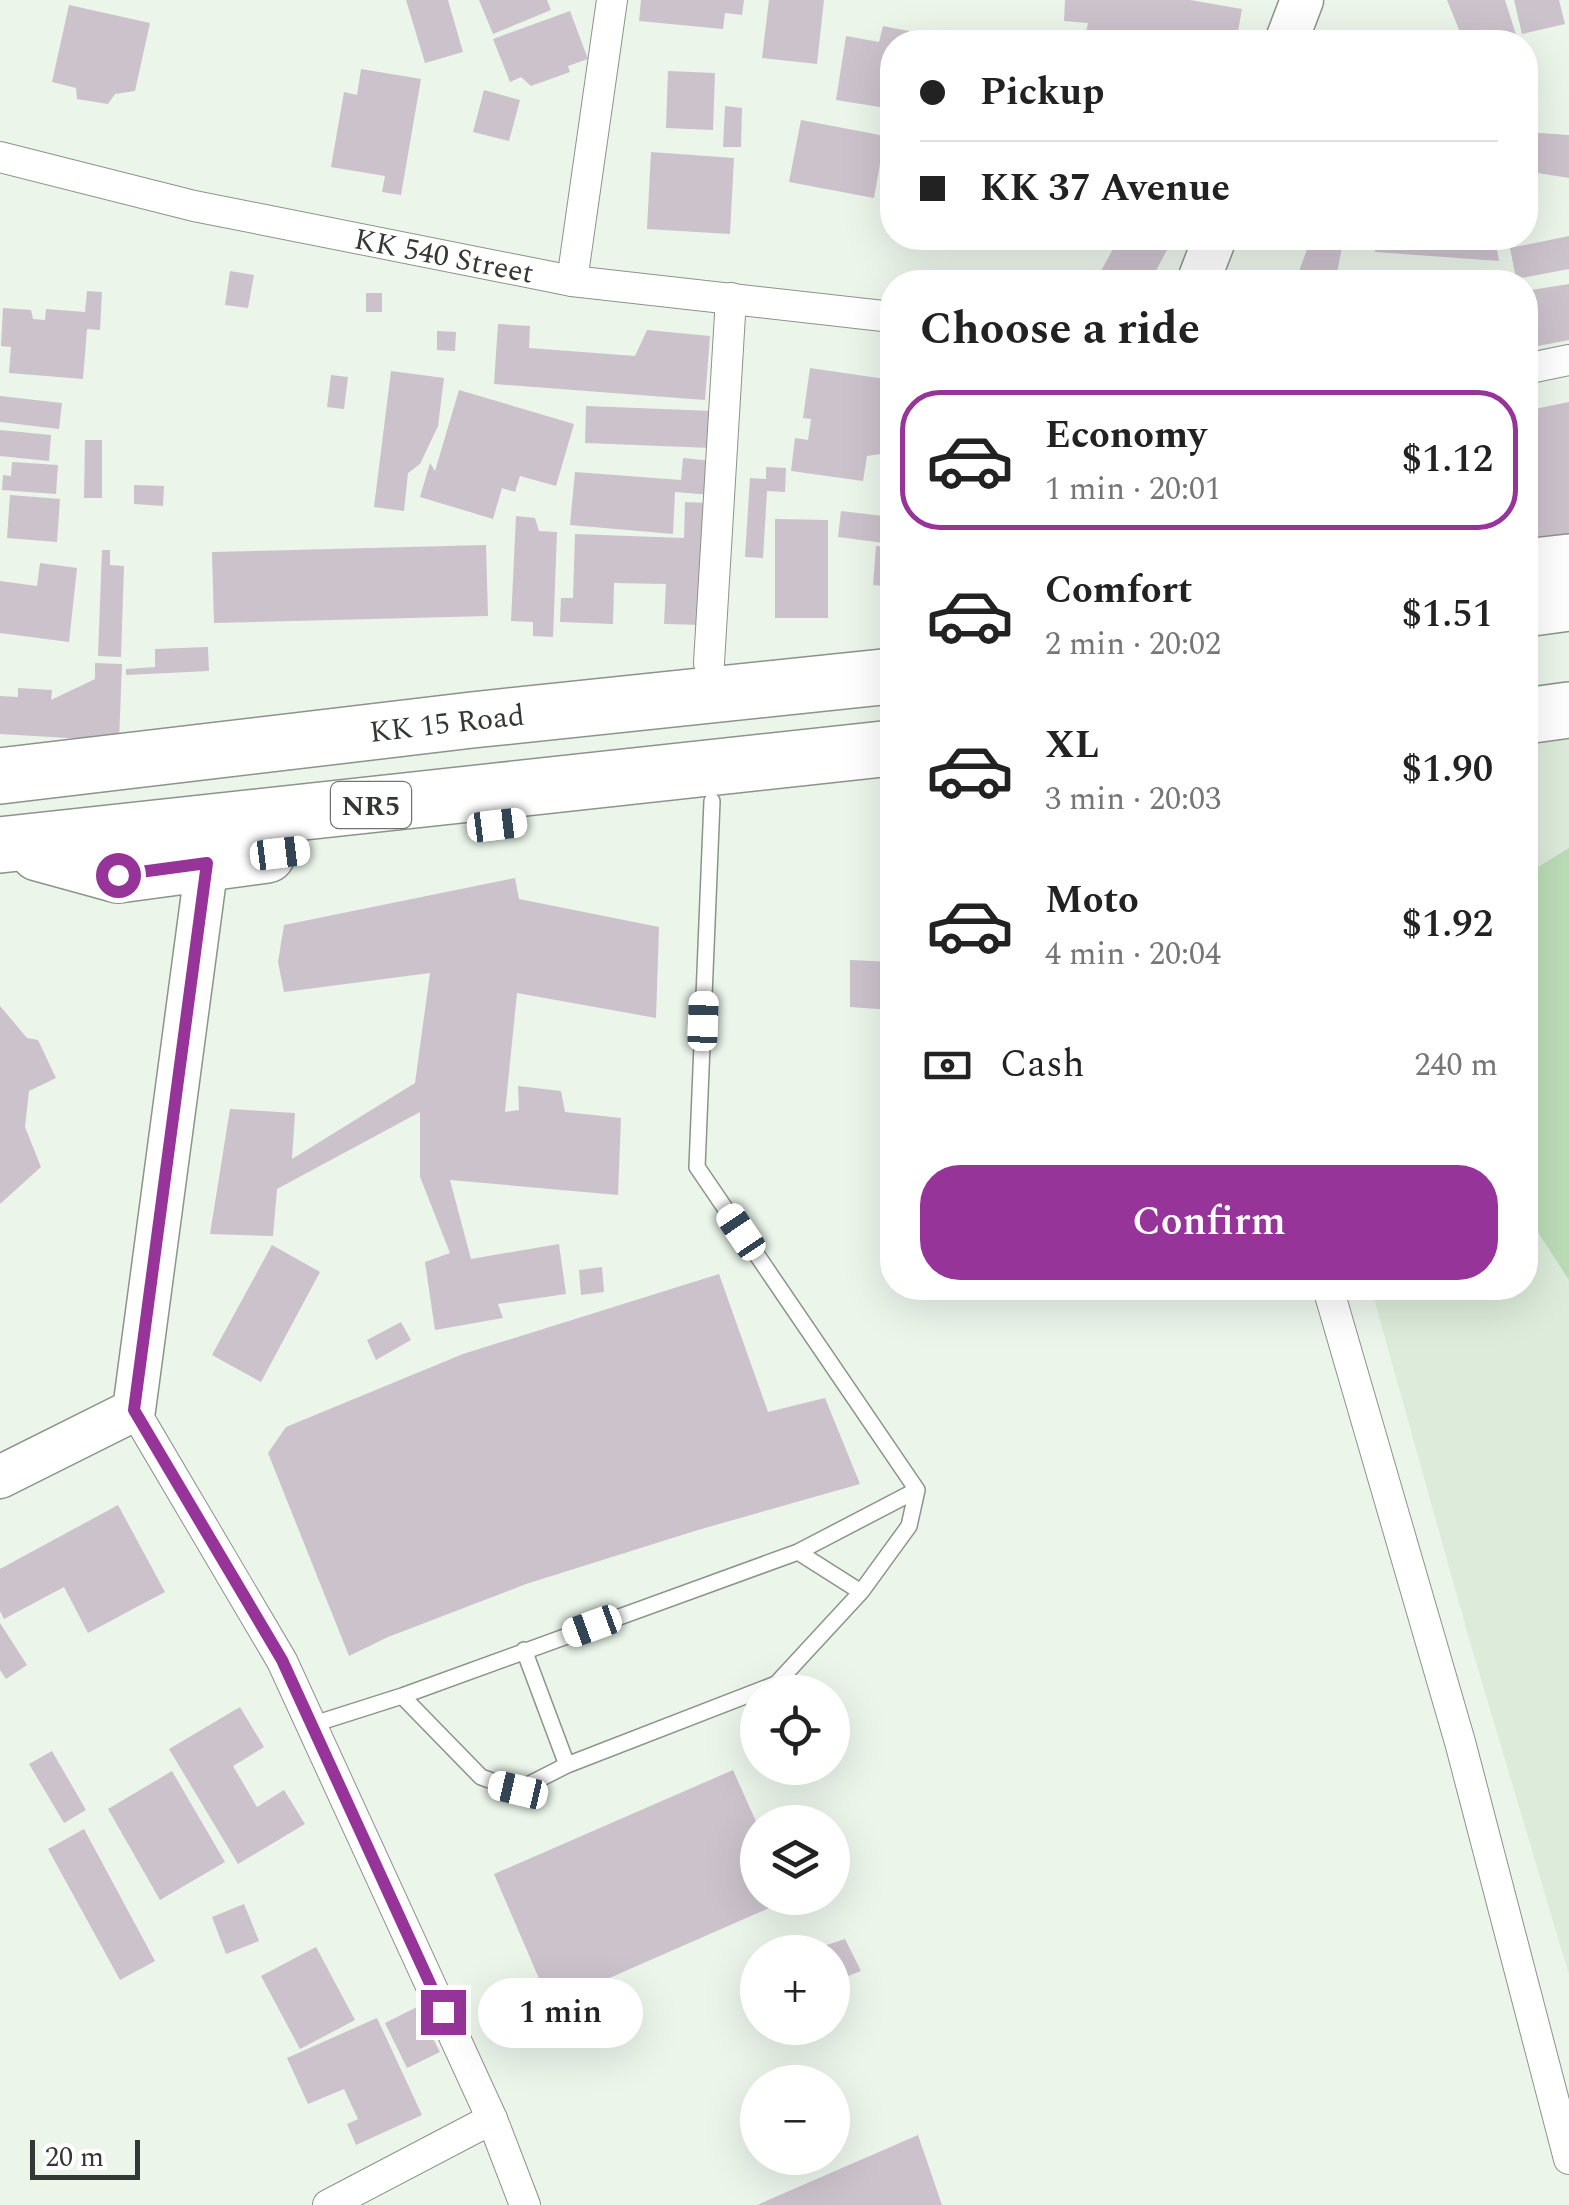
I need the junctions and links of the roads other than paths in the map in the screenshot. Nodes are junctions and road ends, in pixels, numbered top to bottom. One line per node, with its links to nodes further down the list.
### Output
1 (612, 0): 5 (street)
2 (1302, 0): 3 (main road)
3 (1291, 30)
4 (0, 157): 5 (street, KK 540 Street)
5 (572, 281): 6 (street, KK 540 Street)
6 (731, 298): 7 (street, KK 540 Street); 17 (street)
7 (880, 316)
8 (1569, 360): 9 (street)
9 (1538, 366)
10 (1569, 562): 11 (highway)
11 (1538, 566)
12 (1569, 604): 13 (highway)
13 (1538, 608)
14 (880, 646): 17 (highway)
15 (1569, 674): 18 (highway)
16 (880, 676): 17 (highway, KK 15 Road)
17 (724, 677): 22 (highway, KK 15 Road)
18 (1538, 677)
19 (1569, 710): 20 (highway)
20 (1538, 714)
21 (880, 751): 23 (highway, NR5)
22 (10, 775)
23 (727, 783): 24 (highway); 25 (highway, NR5); 26 (highway); 30 (lane)
24 (880, 783)
25 (3, 845): 26 (highway)
26 (207, 863): 28 (main road)
27 (1331, 1300): 38 (street)
28 (134, 1410): 29 (main road); 35 (street)
29 (0, 1476)
30 (917, 1490): 31 (lane); 32 (lane)
31 (798, 1552): 32 (lane); 33 (lane)
32 (861, 1592): 36 (lane)
33 (524, 1650): 34 (lane); 36 (lane)
34 (402, 1696): 35 (lane); 36 (lane)
35 (311, 1725): 37 (street)
36 (567, 1764)
37 (492, 2120): 39 (street); 40 (street)
38 (1569, 2159)
39 (328, 2205)
40 (525, 2205)

